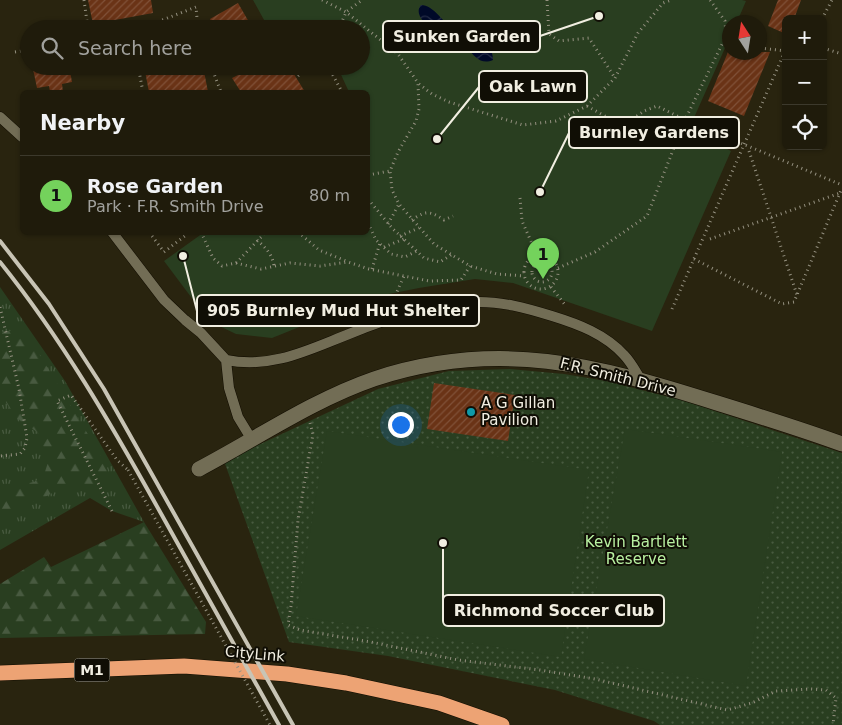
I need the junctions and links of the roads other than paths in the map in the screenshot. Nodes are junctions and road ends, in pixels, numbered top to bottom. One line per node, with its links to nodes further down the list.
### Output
1 (0, 117): 2 (lane)
2 (20, 135)
3 (114, 235): 4 (lane)
4 (226, 360): 5 (lane); 6 (lane)
5 (641, 380): 6 (street, F.R. Smith Drive); 7 (street, F.R. Smith Drive)
6 (252, 440): 8 (street, F.R. Smith Drive)
7 (842, 444)
8 (200, 469)
9 (0, 673): 10 (highway, CityLink / M1)
10 (502, 725)

